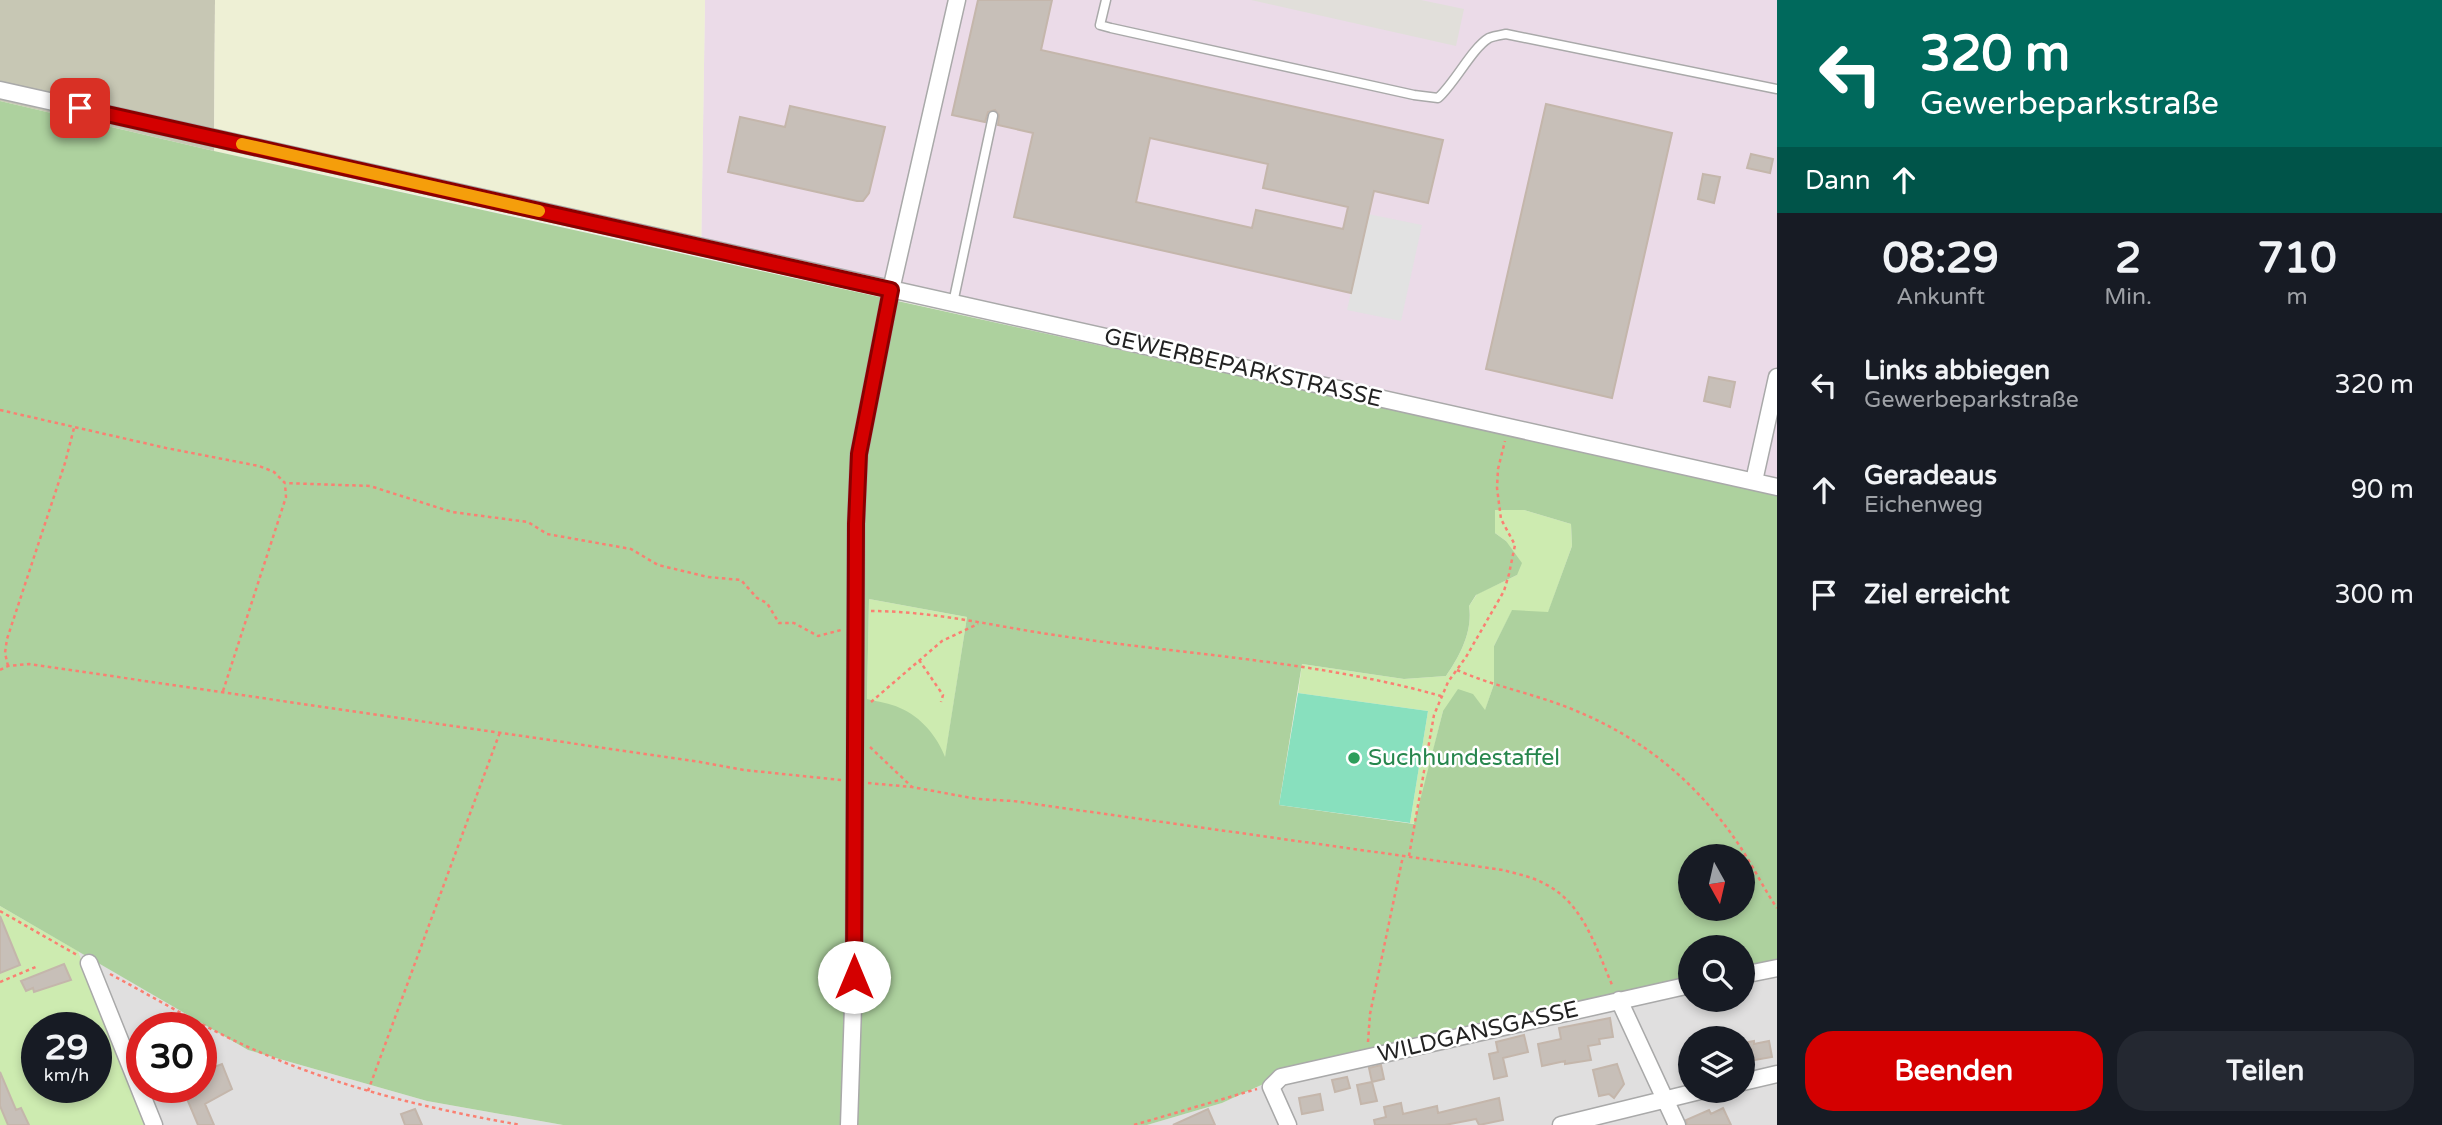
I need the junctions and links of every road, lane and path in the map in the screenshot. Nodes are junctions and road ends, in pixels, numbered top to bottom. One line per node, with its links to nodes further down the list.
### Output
1 (957, 0): 6 (street)
2 (1107, 0): 3 (lane)
3 (1777, 89)
4 (0, 90): 6 (street, GEWERBEPARKSTRASSE)
5 (993, 116): 7 (lane)
6 (891, 290): 7 (street, GEWERBEPARKSTRASSE); 15 (street)
7 (953, 303): 11 (street, GEWERBEPARKSTRASSE)
8 (1777, 377): 12 (street)
9 (0, 410): 10 (path)
10 (74, 428): 13 (path); 18 (path)
11 (1509, 428): 12 (street, GEWERBEPARKSTRASSE); 20 (path)
12 (1754, 481): 14 (street, GEWERBEPARKSTRASSE)
13 (285, 483): 15 (path); 21 (path)
14 (1777, 486)
15 (857, 620): 16 (path); 24 (street)
16 (980, 623): 17 (path); 22 (path)
17 (919, 660): 23 (path); 24 (path)
18 (8, 666): 19 (path); 21 (path)
19 (0, 670)
20 (1457, 670): 22 (path); 31 (path)
21 (223, 691): 25 (path)
22 (1441, 696): 30 (path)
23 (941, 702)
24 (855, 709): 26 (street)
25 (500, 733): 27 (path); 44 (path)
26 (855, 733): 27 (street); 28 (path)
27 (855, 782): 28 (path); 49 (street)
28 (912, 787): 29 (path)
29 (1403, 856): 30 (path); 40 (path)
30 (1409, 857): 39 (path)
31 (1777, 908)
32 (0, 911): 33 (path)
33 (89, 963): 44 (path); 47 (street)
34 (38, 966): 37 (path)
35 (1777, 968): 36 (street)
36 (1755, 973)
37 (0, 982)
38 (1678, 988): 39 (street, WILDGANSGASSE)
39 (1619, 1000): 40 (street, WILDGANSGASSE); 46 (street)
40 (1368, 1057): 43 (street, WILDGANSGASSE)
41 (1777, 1074): 42 (street)
42 (1755, 1079)
43 (1270, 1087): 50 (path); 51 (street)
44 (368, 1091): 48 (path)
45 (1678, 1096): 46 (street)
46 (1666, 1099): 52 (street); 53 (street)
47 (154, 1125)
48 (521, 1125)
49 (849, 1125)
50 (1134, 1125)
51 (1288, 1125)
52 (1561, 1125)
53 (1677, 1125)

